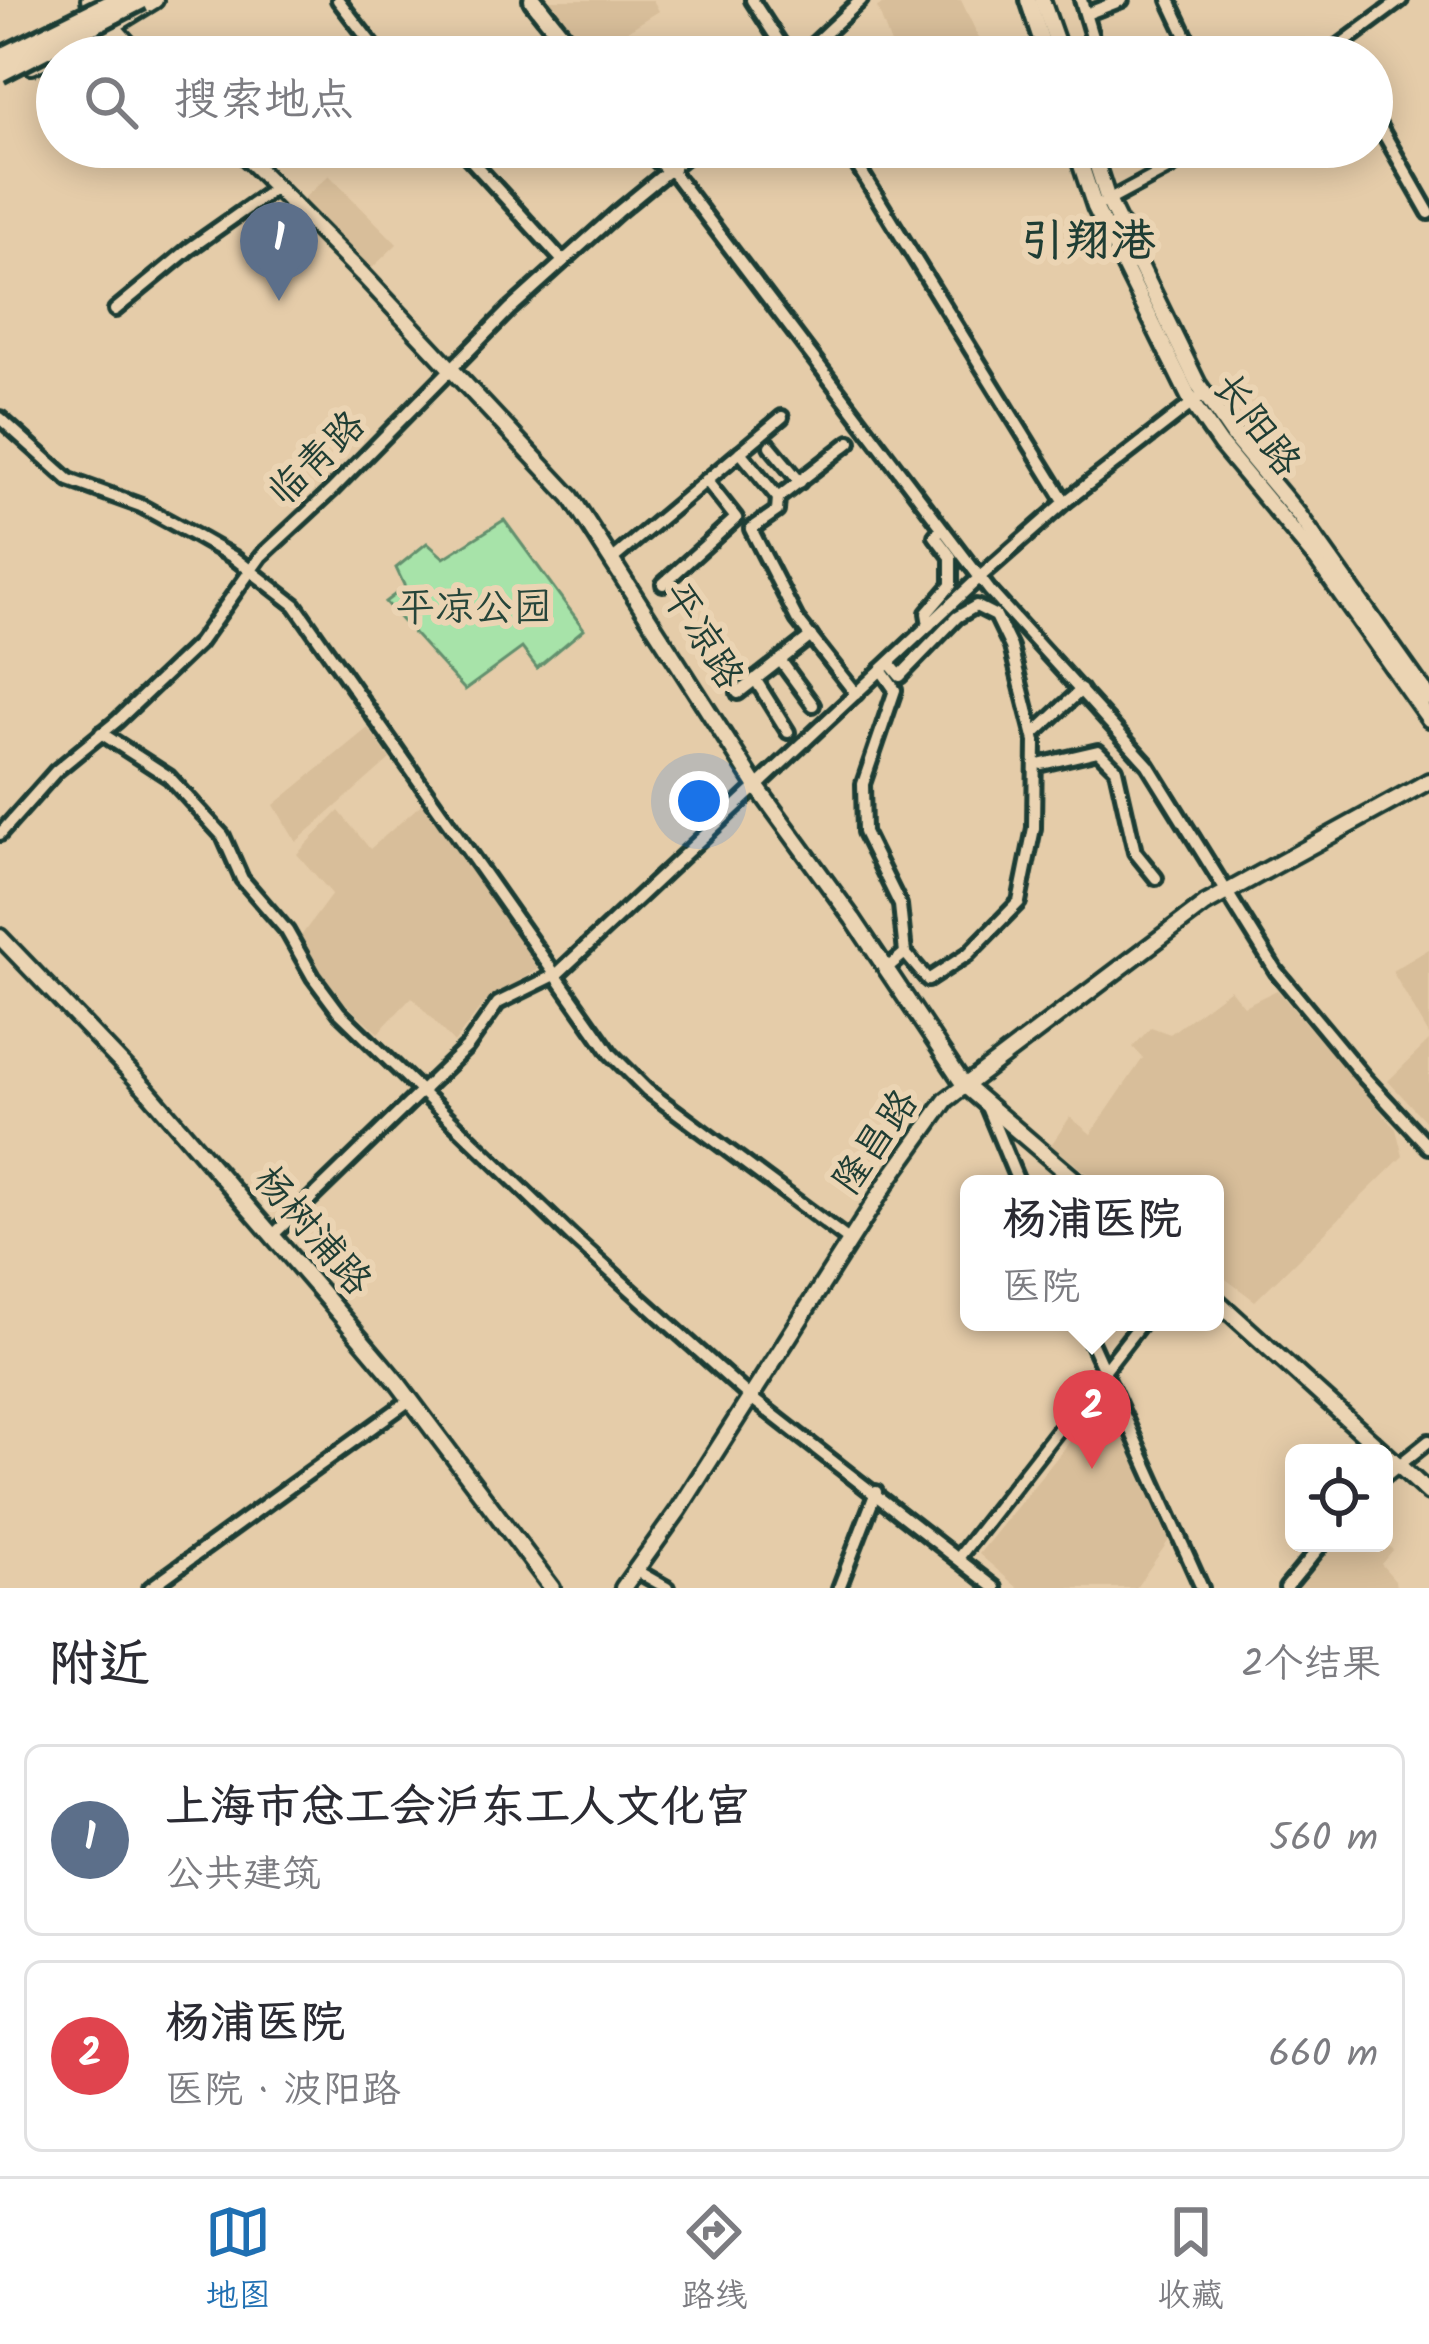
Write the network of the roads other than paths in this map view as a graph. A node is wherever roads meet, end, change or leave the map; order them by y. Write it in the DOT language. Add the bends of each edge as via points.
graph roads {
  1 [pos="117,0"];
  2 [pos="142,0"];
  3 [pos="155,0"];
  4 [pos="338,0"];
  5 [pos="537,0"];
  6 [pos="752,0"];
  7 [pos="861,0"];
  8 [pos="1028,0"];
  9 [pos="1042,0"];
  10 [pos="1082,0"];
  11 [pos="1122,0"];
  12 [pos="1169,0"];
  13 [pos="1401,0"];
  14 [pos="96,2"];
  15 [pos="1085,14"];
  16 [pos="111,27"];
  17 [pos="39,36"];
  18 [pos="76,36"];
  19 [pos="91,36"];
  20 [pos="120,36"];
  21 [pos="366,36"];
  22 [pos="565,36"];
  23 [pos="775,36"];
  24 [pos="822,36"];
  25 [pos="1040,36"];
  26 [pos="1055,36"];
  27 [pos="1092,36"];
  28 [pos="1186,36"];
  29 [pos="1356,36"];
  30 [pos="36,37"];
  31 [pos="0,54"];
  32 [pos="36,57"];
  33 [pos="36,61"];
  34 [pos="0,77"];
  35 [pos="1393,150"];
  36 [pos="257,168"];
  37 [pos="478,168"];
  38 [pos="859,168"];
  39 [pos="1085,168"];
  40 [pos="1095,168"];
  41 [pos="1169,168"];
  42 [pos="670,169"];
  43 [pos="277,188"];
  44 [pos="1101,204"];
  45 [pos="1429,213"];
  46 [pos="563,261"];
  47 [pos="115,310"];
  48 [pos="452,369"];
  49 [pos="1198,398"];
  50 [pos="782,417"];
  51 [pos="0,418"];
  52 [pos="850,442"];
  53 [pos="770,446"];
  54 [pos="740,452"];
  55 [pos="706,480"];
  56 [pos="800,482"];
  57 [pos="778,498"];
  58 [pos="1065,502"];
  59 [pos="941,530"];
  60 [pos="613,559"];
  61 [pos="248,570"];
  62 [pos="980,577"];
  63 [pos="663,584"];
  64 [pos="929,626"];
  65 [pos="811,636"];
  66 [pos="780,659"];
  67 [pos="885,667"];
  68 [pos="755,680"];
  69 [pos="1081,690"];
  70 [pos="738,693"];
  71 [pos="856,694"];
  72 [pos="1429,698"];
  73 [pos="813,705"];
  74 [pos="1429,719"];
  75 [pos="788,732"];
  76 [pos="101,733"];
  77 [pos="1034,734"];
  78 [pos="1042,764"];
  79 [pos="1429,781"];
  80 [pos="758,787"];
  81 [pos="0,834"];
  82 [pos="1156,878"];
  83 [pos="1226,891"];
  84 [pos="0,937"];
  85 [pos="905,953"];
  86 [pos="886,969"];
  87 [pos="557,974"];
  88 [pos="964,1084"];
  89 [pos="424,1090"];
  90 [pos="986,1104"];
  91 [pos="1429,1147"];
  92 [pos="1015,1175"];
  93 [pos="1069,1175"];
  94 [pos="272,1236"];
  95 [pos="850,1241"];
  96 [pos="1224,1307"];
  97 [pos="1086,1331"];
  98 [pos="1135,1331"];
  99 [pos="1104,1372"];
  100 [pos="749,1397"];
  101 [pos="410,1400"];
  102 [pos="1429,1442"];
  103 [pos="1399,1462"];
  104 [pos="1393,1468"];
  105 [pos="876,1492"];
  106 [pos="1429,1493"];
  107 [pos="1316,1552"];
  108 [pos="959,1557"];
  109 [pos="637,1570"];
  110 [pos="150,1588"];
  111 [pos="552,1588"];
  112 [pos="623,1588"];
  113 [pos="667,1588"];
  114 [pos="839,1588"];
  115 [pos="995,1588"];
  116 [pos="1202,1588"];
  117 [pos="1286,1588"];
  1 -- 17 [label="highway, bridge"];
  2 -- 18 [label="highway, bridge"];
  3 -- 16 [label="main road"];
  4 -- 21 [label="street"];
  5 -- 22 [label="highway"];
  6 -- 23 [label="street"];
  7 -- 24 [label="street"];
  8 -- 25 [label="main road"];
  9 -- 26 [label="main road"];
  10 -- 15 [label="street"];
  11 -- 15 [label="street"];
  12 -- 28 [label="street"];
  13 -- 29 [label="street"];
  14 -- 16 [label="main road"];
  14 -- 31 [label="main road"];
  15 -- 27 [label="street"];
  16 -- 19 [label="main road"];
  16 -- 20 [label="main road"];
  30 -- 31 [label="highway, bridge"];
  32 -- 34 [label="highway, bridge"];
  33 -- 34 [label="main road"];
  35 -- 45 [label="street"];
  36 -- 43 [label="main road, 平凉路"];
  37 -- 46 [label="street"];
  38 -- 58 [label="street"];
  39 -- 44 [label="main road, 长阳路"];
  40 -- 44 [label="main road, 长阳路"];
  41 -- 44 [label="street"];
  42 -- 46 [label="street, 临青路"];
  42 -- 59 [label="street"];
  43 -- 47 [label="street"];
  43 -- 48 [label="main road, 平凉路"];
  44 -- 49 [label="main road, 长阳路"];
  46 -- 48 [label="street, 临青路"];
  48 -- 60 [label="main road, 平凉路" via="571,496"];
  48 -- 61 [label="street, 临青路"];
  49 -- 58 [label="street"];
  49 -- 72 [label="main road, 长阳路" via="1299,515"];
  49 -- 74 [label="main road, 长阳路" via="1221,445 1317,560"];
  50 -- 54 [label="street"];
  51 -- 61 [label="street" via="69,480 141,506"];
  52 -- 56 [label="street"];
  53 -- 56 [label="street"];
  54 -- 55 [label="street"];
  54 -- 57 [label="street"];
  55 -- 60 [label="street"];
  55 -- 63 [label="street" via="736,518"];
  56 -- 57 [label="street"];
  57 -- 65 [label="street" via="777,511 751,529"];
  58 -- 62 [label="street"];
  59 -- 62 [label="street"];
  59 -- 64 [label="street" via="935,536 951,557 952,585 927,613"];
  60 -- 80 [label="main road, 平凉路"];
  61 -- 76 [label="street, 临青路" via="199,643"];
  61 -- 87 [label="street" via="295,605"];
  62 -- 64 [label="street"];
  62 -- 69 [label="street"];
  64 -- 67 [label="street"];
  65 -- 66 [label="street"];
  65 -- 71 [label="street"];
  66 -- 68 [label="street"];
  66 -- 73 [label="street"];
  67 -- 71 [label="street"];
  67 -- 77 [label="street" via="900,676 976,606 997,616 1011,646"];
  67 -- 85 [label="street" via="895,690 863,784 864,832 900,905"];
  68 -- 70 [label="street"];
  68 -- 75 [label="street"];
  69 -- 77 [label="street"];
  69 -- 83 [label="street" via="1148,765"];
  71 -- 80 [label="street"];
  76 -- 81 [label="street, 临青路"];
  76 -- 89 [label="street" via="185,792 339,1012"];
  77 -- 85 [label="street" via="1034,828 1018,902 968,954 928,980"];
  78 -- 82 [label="street" via="1098,751 1115,769 1135,852"];
  79 -- 83 [label="main road, 隆昌路"];
  80 -- 86 [label="main road, 平凉路"];
  80 -- 87 [label="street"];
  83 -- 88 [label="main road, 隆昌路"];
  83 -- 91 [label="street" via="1294,993"];
  84 -- 94 [label="main road, 杨树浦路"];
  85 -- 86 [label="street"];
  86 -- 88 [label="main road, 平凉路"];
  87 -- 89 [label="street" via="498,1004"];
  87 -- 95 [label="street" via="611,1054 647,1090"];
  88 -- 90 [label="main road, 平凉路"];
  88 -- 95 [label="main road, 隆昌路" via="942,1104"];
  89 -- 94 [label="street"];
  89 -- 100 [label="street"];
  90 -- 92 [label="street"];
  90 -- 93 [label="main road, 平凉路"];
  94 -- 101 [label="main road, 杨树浦路"];
  95 -- 100 [label="main road, 隆昌路"];
  96 -- 103 [label="main road"];
  97 -- 99 [label="street"];
  98 -- 99 [label="street"];
  99 -- 108 [label="street"];
  99 -- 116 [label="street"];
  100 -- 105 [label="street"];
  100 -- 109 [label="main road, 隆昌路"];
  101 -- 110 [label="street"];
  101 -- 111 [label="main road, 杨树浦路"];
  102 -- 103 [label="street"];
  103 -- 104 [label="street"];
  103 -- 106 [label="main road"];
  105 -- 108 [label="street"];
  105 -- 114 [label="street"];
  107 -- 117 [label="street"];
  108 -- 115 [label="street"];
  109 -- 112 [label="main road, 隆昌路"];
  109 -- 113 [label="street"];
}
